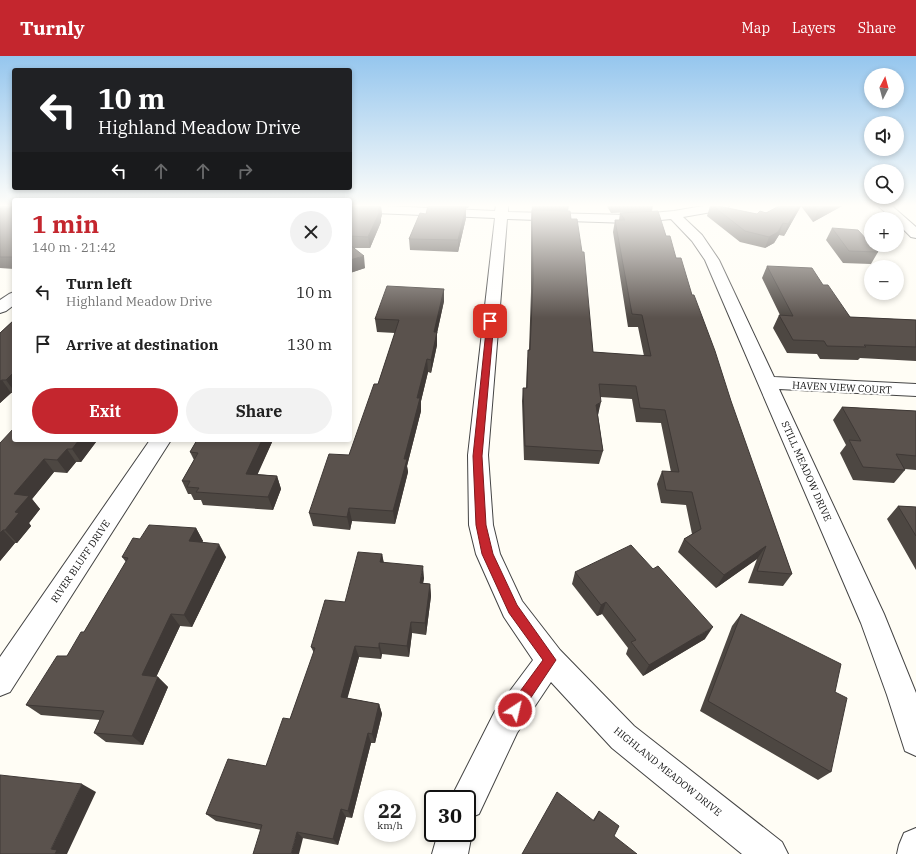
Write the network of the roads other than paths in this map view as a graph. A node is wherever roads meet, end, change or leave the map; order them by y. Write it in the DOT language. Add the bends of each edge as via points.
graph roads {
  1 [pos="498,243"];
  2 [pos="701,243"];
  3 [pos="0,289"];
  4 [pos="12,290"];
  5 [pos="12,299"];
  6 [pos="0,308"];
  7 [pos="768,383"];
  8 [pos="916,390"];
  9 [pos="160,442"];
  10 [pos="550,660"];
  11 [pos="0,682"];
  12 [pos="909,696"];
  13 [pos="916,740"];
  14 [pos="473,790"];
  15 [pos="453,842"];
  16 [pos="916,845"];
  17 [pos="450,854"];
  18 [pos="770,854"];
  19 [pos="915,854"];
  1 -- 10 [label="street, HIGHLAND MEADOW DRIVE" via="478,456 481,525 488,554 513,609"];
  2 -- 7 [label="street, STILL MEADOW DRIVE" via="712,260"];
  3 -- 4 [label="street"];
  5 -- 6 [label="street"];
  7 -- 8 [label="street, HAVEN VIEW COURT"];
  7 -- 12 [label="street, STILL MEADOW DRIVE"];
  9 -- 11 [label="street, RIVER BLUFF DRIVE"];
  10 -- 14 [label="street" via="506,722"];
  10 -- 18 [label="street, HIGHLAND MEADOW DRIVE" via="623,736"];
  12 -- 13 [label="street, STILL MEADOW DRIVE"];
  15 -- 17 [label="street"];
  16 -- 19 [label="street"];
}
